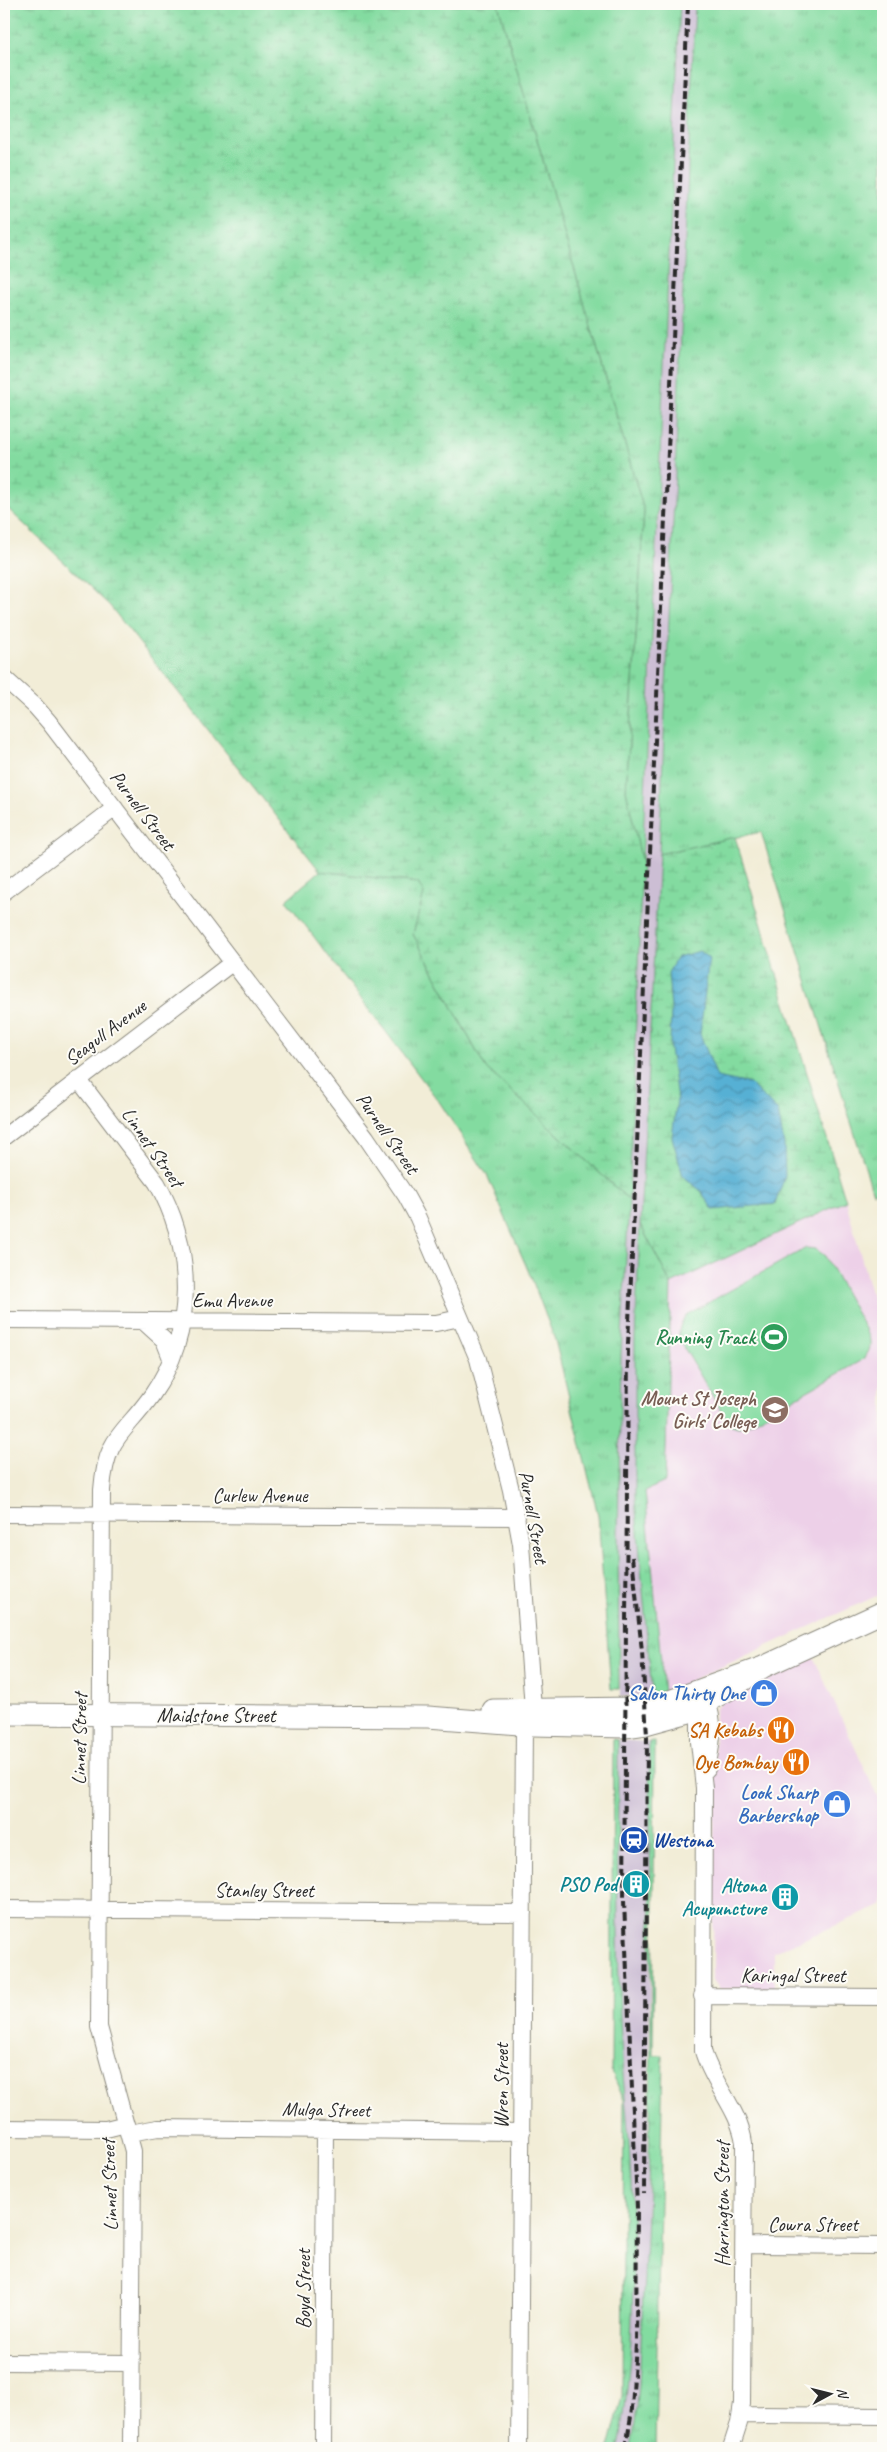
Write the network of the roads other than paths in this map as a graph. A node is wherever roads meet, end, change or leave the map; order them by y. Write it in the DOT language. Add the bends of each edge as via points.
graph roads {
  1 [pos="4,678"];
  2 [pos="114,808"];
  3 [pos="4,892"];
  4 [pos="233,962"];
  5 [pos="78,1080"];
  6 [pos="4,1137"];
  7 [pos="460,1318"];
  8 [pos="4,1320"];
  9 [pos="143,1321"];
  10 [pos="182,1321"];
  11 [pos="171,1358"];
  12 [pos="4,1514"];
  13 [pos="101,1515"];
  14 [pos="517,1516"];
  15 [pos="883,1612"];
  16 [pos="701,1700"];
  17 [pos="4,1714"];
  18 [pos="100,1714"];
  19 [pos="529,1716"];
  20 [pos="4,1909"];
  21 [pos="99,1910"];
  22 [pos="523,1913"];
  23 [pos="702,1996"];
  24 [pos="883,1997"];
  25 [pos="4,2128"];
  26 [pos="128,2129"];
  27 [pos="325,2130"];
  28 [pos="522,2132"];
  29 [pos="744,2245"];
  30 [pos="883,2246"];
  31 [pos="4,2362"];
  32 [pos="131,2363"];
  33 [pos="741,2415"];
  34 [pos="883,2416"];
  35 [pos="131,2448"];
  36 [pos="323,2448"];
  37 [pos="519,2448"];
  38 [pos="731,2448"];
  1 -- 2 [label="street, Purnell Street" via="45,717"];
  2 -- 3 [label="street"];
  2 -- 4 [label="street, Purnell Street"];
  4 -- 5 [label="street, Seagull Avenue"];
  4 -- 7 [label="street, Purnell Street" via="361,1129 406,1196"];
  5 -- 6 [label="street, Seagull Avenue"];
  5 -- 10 [label="street, Linnet Street" via="157,1182 172,1212 184,1266"];
  7 -- 10 [label="street, Emu Avenue" via="436,1322"];
  7 -- 14 [label="street, Purnell Street" via="478,1360"];
  8 -- 9 [label="street, Emu Avenue"];
  9 -- 10 [label="street, Emu Avenue"];
  9 -- 11 [label="street" via="164,1340"];
  10 -- 11 [label="street, Linnet Street"];
  11 -- 13 [label="street, Linnet Street" via="156,1389 108,1452 103,1474"];
  12 -- 13 [label="street, Curlew Avenue"];
  13 -- 14 [label="street, Curlew Avenue"];
  13 -- 18 [label="street, Linnet Street"];
  14 -- 19 [label="street, Purnell Street"];
  15 -- 16 [label="main road, Maidstone Street" via="763,1667"];
  16 -- 19 [label="main road, Maidstone Street" via="663,1720 625,1727"];
  16 -- 23 [label="street, Harrington Street" via="711,1717 711,1750 704,1788"];
  17 -- 18 [label="main road, Maidstone Street"];
  18 -- 19 [label="main road, Maidstone Street"];
  18 -- 21 [label="street, Linnet Street"];
  19 -- 22 [label="street, Wren Street"];
  20 -- 21 [label="street, Stanley Street"];
  21 -- 22 [label="street, Stanley Street"];
  21 -- 26 [label="street, Linnet Street" via="100,2037"];
  22 -- 28 [label="street, Wren Street"];
  23 -- 24 [label="street, Karingal Street"];
  23 -- 29 [label="street, Harrington Street" via="702,2041 706,2060 743,2136"];
  25 -- 26 [label="street, Mulga Street"];
  26 -- 27 [label="street, Mulga Street"];
  26 -- 32 [label="street, Linnet Street" via="133,2152"];
  27 -- 28 [label="street, Mulga Street"];
  27 -- 36 [label="street, Boyd Street"];
  28 -- 37 [label="street, Wren Street"];
  29 -- 30 [label="street, Cowra Street"];
  29 -- 33 [label="street, Harrington Street"];
  31 -- 32 [label="street"];
  32 -- 35 [label="street, Linnet Street"];
  33 -- 34 [label="street"];
  33 -- 38 [label="street, Harrington Street"];
}
